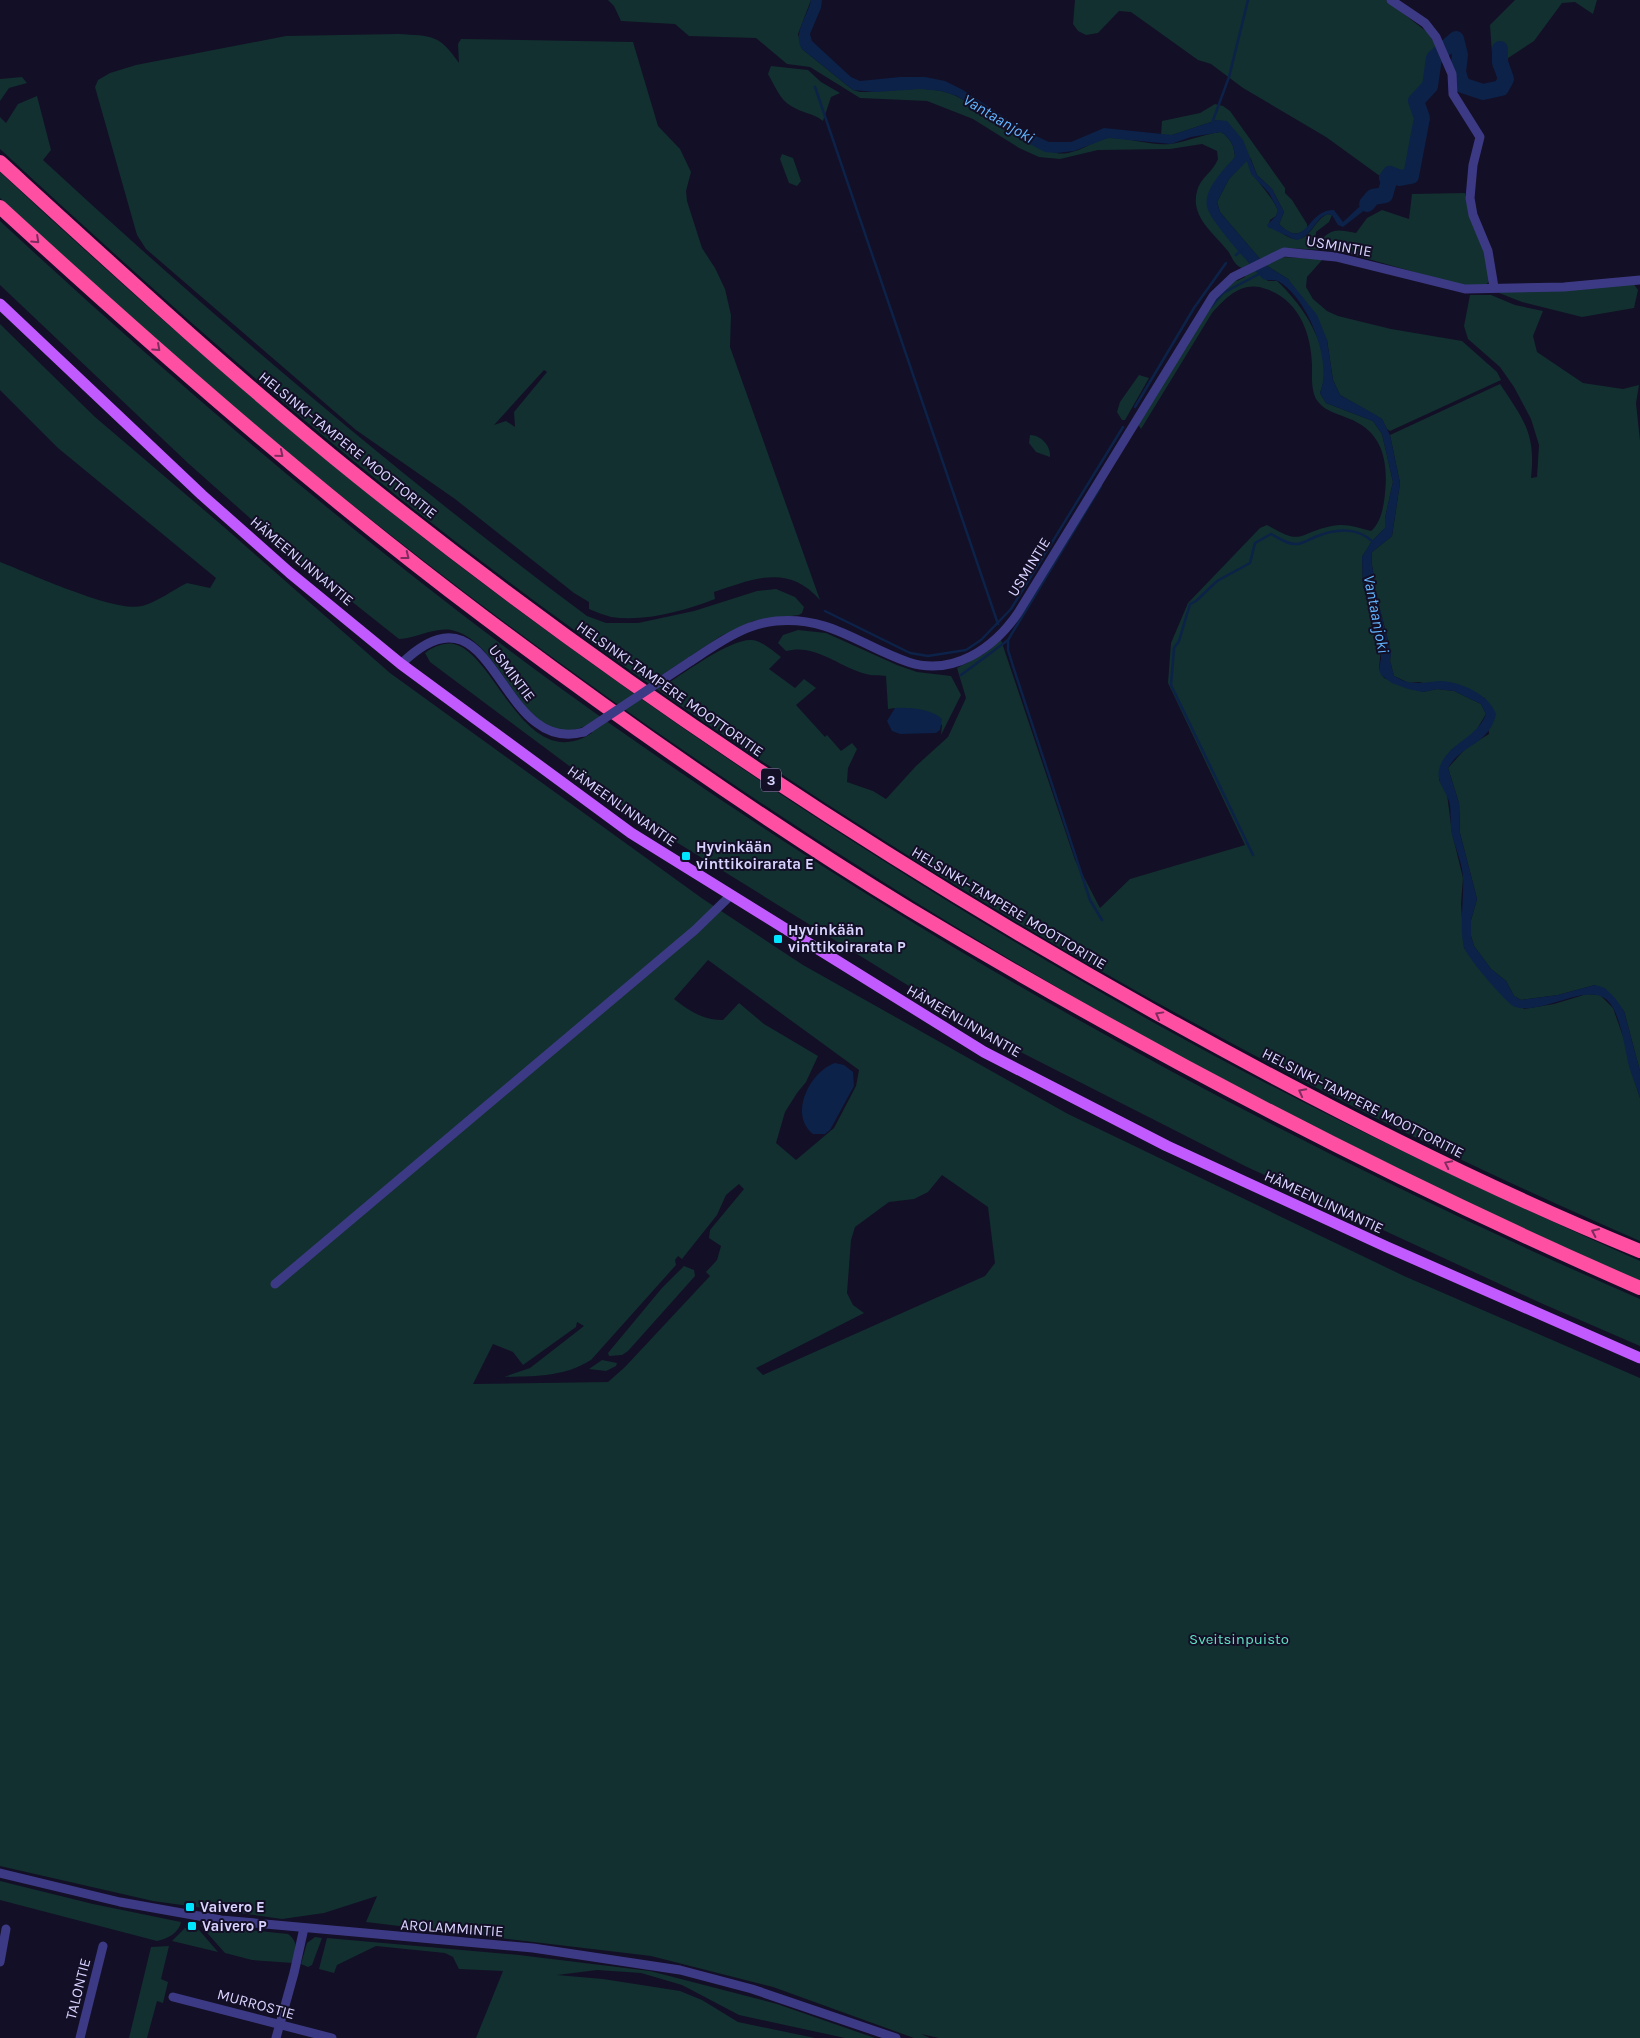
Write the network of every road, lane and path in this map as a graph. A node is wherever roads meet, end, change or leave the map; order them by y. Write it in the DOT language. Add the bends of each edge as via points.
graph roads {
  1 [pos="1391,0"];
  2 [pos="0,162"];
  3 [pos="0,207"];
  4 [pos="1640,280"];
  5 [pos="1494,287"];
  6 [pos="0,304"];
  7 [pos="401,664"];
  8 [pos="730,896"];
  9 [pos="1640,1251"];
  10 [pos="275,1284"];
  11 [pos="1640,1288"];
  12 [pos="1640,1358"];
  13 [pos="0,1873"];
  14 [pos="304,1928"];
  15 [pos="6,1929"];
  16 [pos="103,1946"];
  17 [pos="0,1962"];
  18 [pos="173,1997"];
  19 [pos="279,2024"];
  20 [pos="80,2038"];
  21 [pos="276,2038"];
  22 [pos="332,2038"];
  23 [pos="893,2038"];
  1 -- 5 [label="street" via="1425,23 1436,37 1452,74 1453,94 1480,136 1470,198 1473,215 1488,251"];
  9 -- 2 [label="highway, HELSINKI-TAMPERE MOOTTORITIE / 3, one-way" via="1441,1161 1221,1049 1074,968 751,767 576,644 358,477 226,365"];
  3 -- 11 [label="highway, 3, one-way" via="202,388 354,516 483,616 759,812 906,907 1217,1084 1399,1178"];
  4 -- 5 [label="street, USMINTIE"];
  5 -- 7 [label="street, USMINTIE, bridge" via="1464,289 1322,254 1284,252 1224,284 1213,296 1018,613 979,653 957,662 923,665 892,656 816,622 764,623 737,632 575,735 554,733 536,724 519,707 480,652 454,638 436,638 415,650"];
  6 -- 7 [label="main road, HÄMEENLINNANTIE" via="202,495"];
  7 -- 8 [label="main road, HÄMEENLINNANTIE" via="631,834"];
  8 -- 10 [label="street" via="695,930"];
  8 -- 12 [label="main road, HÄMEENLINNANTIE" via="984,1052 1158,1142"];
  13 -- 14 [label="street, AROLAMMINTIE" via="120,1902 221,1920"];
  14 -- 19 [label="street"];
  14 -- 23 [label="street, AROLAMMINTIE" via="533,1948 680,1970 752,1988"];
  15 -- 17 [label="street"];
  16 -- 20 [label="street, TALONTIE"];
  18 -- 19 [label="street, MURROSTIE"];
  19 -- 21 [label="street"];
  19 -- 22 [label="street, MURROSTIE"];
}
